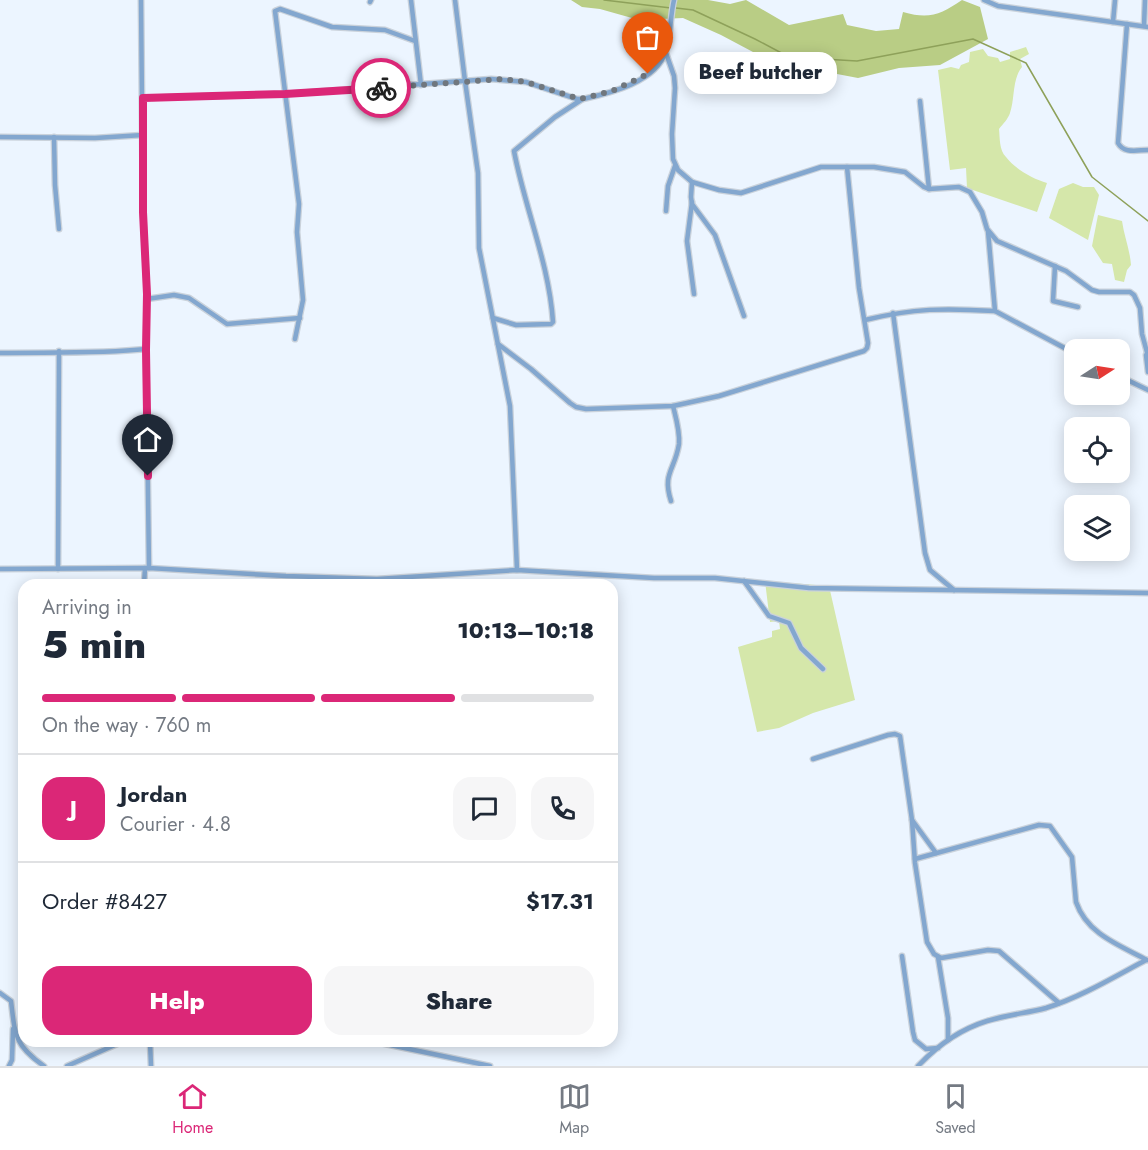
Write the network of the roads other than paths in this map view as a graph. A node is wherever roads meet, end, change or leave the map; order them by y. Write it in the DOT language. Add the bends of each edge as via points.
graph roads {
  1 [pos="141,0"];
  2 [pos="411,0"];
  3 [pos="455,0"];
  4 [pos="984,0"];
  5 [pos="1115,0"];
  6 [pos="1145,0"];
  7 [pos="674,2"];
  8 [pos="1113,22"];
  9 [pos="1127,24"];
  10 [pos="1146,27"];
  11 [pos="415,41"];
  12 [pos="666,53"];
  13 [pos="465,81"];
  14 [pos="421,85"];
  15 [pos="285,94"];
  16 [pos="143,98"];
  17 [pos="583,99"];
  18 [pos="920,101"];
  19 [pos="143,135"];
  20 [pos="0,137"];
  21 [pos="54,137"];
  22 [pos="1148,150"];
  23 [pos="675,166"];
  24 [pos="847,167"];
  25 [pos="693,182"];
  26 [pos="929,189"];
  27 [pos="692,202"];
  28 [pos="666,211"];
  29 [pos="59,229"];
  30 [pos="987,229"];
  31 [pos="1055,266"];
  32 [pos="694,294"];
  33 [pos="147,299"];
  34 [pos="1078,307"];
  35 [pos="995,311"];
  36 [pos="893,313"];
  37 [pos="744,316"];
  38 [pos="300,318"];
  39 [pos="493,318"];
  40 [pos="865,320"];
  41 [pos="295,339"];
  42 [pos="498,344"];
  43 [pos="1064,348"];
  44 [pos="1146,348"];
  45 [pos="146,350"];
  46 [pos="59,351"];
  47 [pos="0,353"];
  48 [pos="1148,356"];
  49 [pos="1148,372"];
  50 [pos="1130,381"];
  51 [pos="1148,390"];
  52 [pos="673,406"];
  53 [pos="670,501"];
  54 [pos="147,568"];
  55 [pos="0,569"];
  56 [pos="58,569"];
  57 [pos="517,570"];
  58 [pos="145,579"];
  59 [pos="377,579"];
  60 [pos="744,581"];
  61 [pos="954,590"];
  62 [pos="1148,593"];
  63 [pos="824,669"];
  64 [pos="813,759"];
  65 [pos="912,820"];
  66 [pos="936,853"];
  67 [pos="915,859"];
  68 [pos="902,957"];
  69 [pos="938,957"];
  70 [pos="1147,959"];
  71 [pos="0,993"];
  72 [pos="1059,1003"];
  73 [pos="13,1024"];
  74 [pos="18,1039"];
  75 [pos="948,1040"];
  76 [pos="24,1047"];
  77 [pos="110,1047"];
  78 [pos="150,1047"];
  79 [pos="400,1047"];
  80 [pos="938,1048"];
  81 [pos="9,1066"];
  82 [pos="44,1066"];
  83 [pos="67,1066"];
  84 [pos="151,1066"];
  85 [pos="490,1066"];
  86 [pos="918,1066"];
  1 -- 16 [label="street"];
  2 -- 11 [label="street"];
  3 -- 13 [label="street"];
  4 -- 8 [label="street" via="998,6"];
  5 -- 8 [label="street"];
  6 -- 10 [label="street"];
  7 -- 12 [label="street"];
  8 -- 9 [label="street"];
  9 -- 10 [label="street"];
  9 -- 22 [label="street" via="1118,143 1126,150"];
  11 -- 14 [label="street"];
  11 -- 15 [label="street" via="385,30 332,27 278,9 275,13"];
  12 -- 17 [label="street" via="654,69 638,80"];
  12 -- 23 [label="street" via="675,76"];
  13 -- 14 [label="street"];
  13 -- 17 [label="street" via="520,81"];
  13 -- 39 [label="street" via="478,173 479,248"];
  14 -- 15 [label="street"];
  15 -- 16 [label="street"];
  15 -- 38 [label="street" via="298,199 303,300"];
  16 -- 19 [label="street"];
  17 -- 39 [label="street" via="514,152 540,250 553,322 516,325"];
  18 -- 26 [label="street"];
  19 -- 21 [label="street"];
  19 -- 33 [label="street"];
  20 -- 21 [label="street"];
  21 -- 29 [label="street"];
  23 -- 25 [label="street"];
  23 -- 28 [label="street"];
  24 -- 25 [label="street" via="808,170 741,193"];
  24 -- 26 [label="street" via="905,172"];
  24 -- 40 [label="street"];
  25 -- 27 [label="street"];
  26 -- 30 [label="street" via="959,187 970,192"];
  27 -- 32 [label="street" via="687,241"];
  27 -- 37 [label="street" via="715,235"];
  30 -- 31 [label="street" via="997,241"];
  30 -- 35 [label="street"];
  31 -- 34 [label="street" via="1053,301"];
  31 -- 44 [label="street" via="1092,290 1134,295"];
  33 -- 38 [label="street" via="174,295 189,298 227,324"];
  33 -- 45 [label="street"];
  35 -- 36 [label="street" via="946,308"];
  35 -- 43 [label="street"];
  36 -- 40 [label="street"];
  36 -- 61 [label="street" via="925,553 930,570"];
  38 -- 41 [label="street"];
  39 -- 42 [label="street"];
  40 -- 52 [label="street" via="868,343 864,351 719,396"];
  42 -- 52 [label="street" via="576,407"];
  42 -- 57 [label="street" via="510,406"];
  44 -- 48 [label="street"];
  44 -- 49 [label="street"];
  45 -- 46 [label="street"];
  45 -- 54 [label="street"];
  46 -- 47 [label="street"];
  46 -- 56 [label="street"];
  50 -- 51 [label="street"];
  52 -- 53 [label="street" via="679,434 666,482"];
  54 -- 56 [label="street"];
  54 -- 58 [label="street"];
  54 -- 59 [label="street"];
  55 -- 56 [label="street"];
  57 -- 59 [label="street"];
  57 -- 60 [label="street"];
  60 -- 61 [label="street" via="809,588"];
  60 -- 63 [label="street" via="766,613 789,623 801,648"];
  61 -- 62 [label="street"];
  64 -- 65 [label="street" via="897,734"];
  65 -- 66 [label="street"];
  65 -- 67 [label="street"];
  66 -- 67 [label="street"];
  66 -- 70 [label="street" via="1039,825 1050,826 1070,852 1076,902 1095,932"];
  67 -- 69 [label="street" via="927,942"];
  68 -- 80 [label="street" via="915,1040 926,1049"];
  69 -- 72 [label="street" via="999,951"];
  69 -- 75 [label="street"];
  70 -- 72 [label="street"];
  71 -- 73 [label="street" via="11,1001"];
  72 -- 75 [label="street" via="987,1021"];
  73 -- 74 [label="street"];
  73 -- 81 [label="street"];
  75 -- 80 [label="street"];
  76 -- 82 [label="street"];
  77 -- 83 [label="street"];
  78 -- 84 [label="street"];
  79 -- 85 [label="street"];
  80 -- 86 [label="street"];
}
